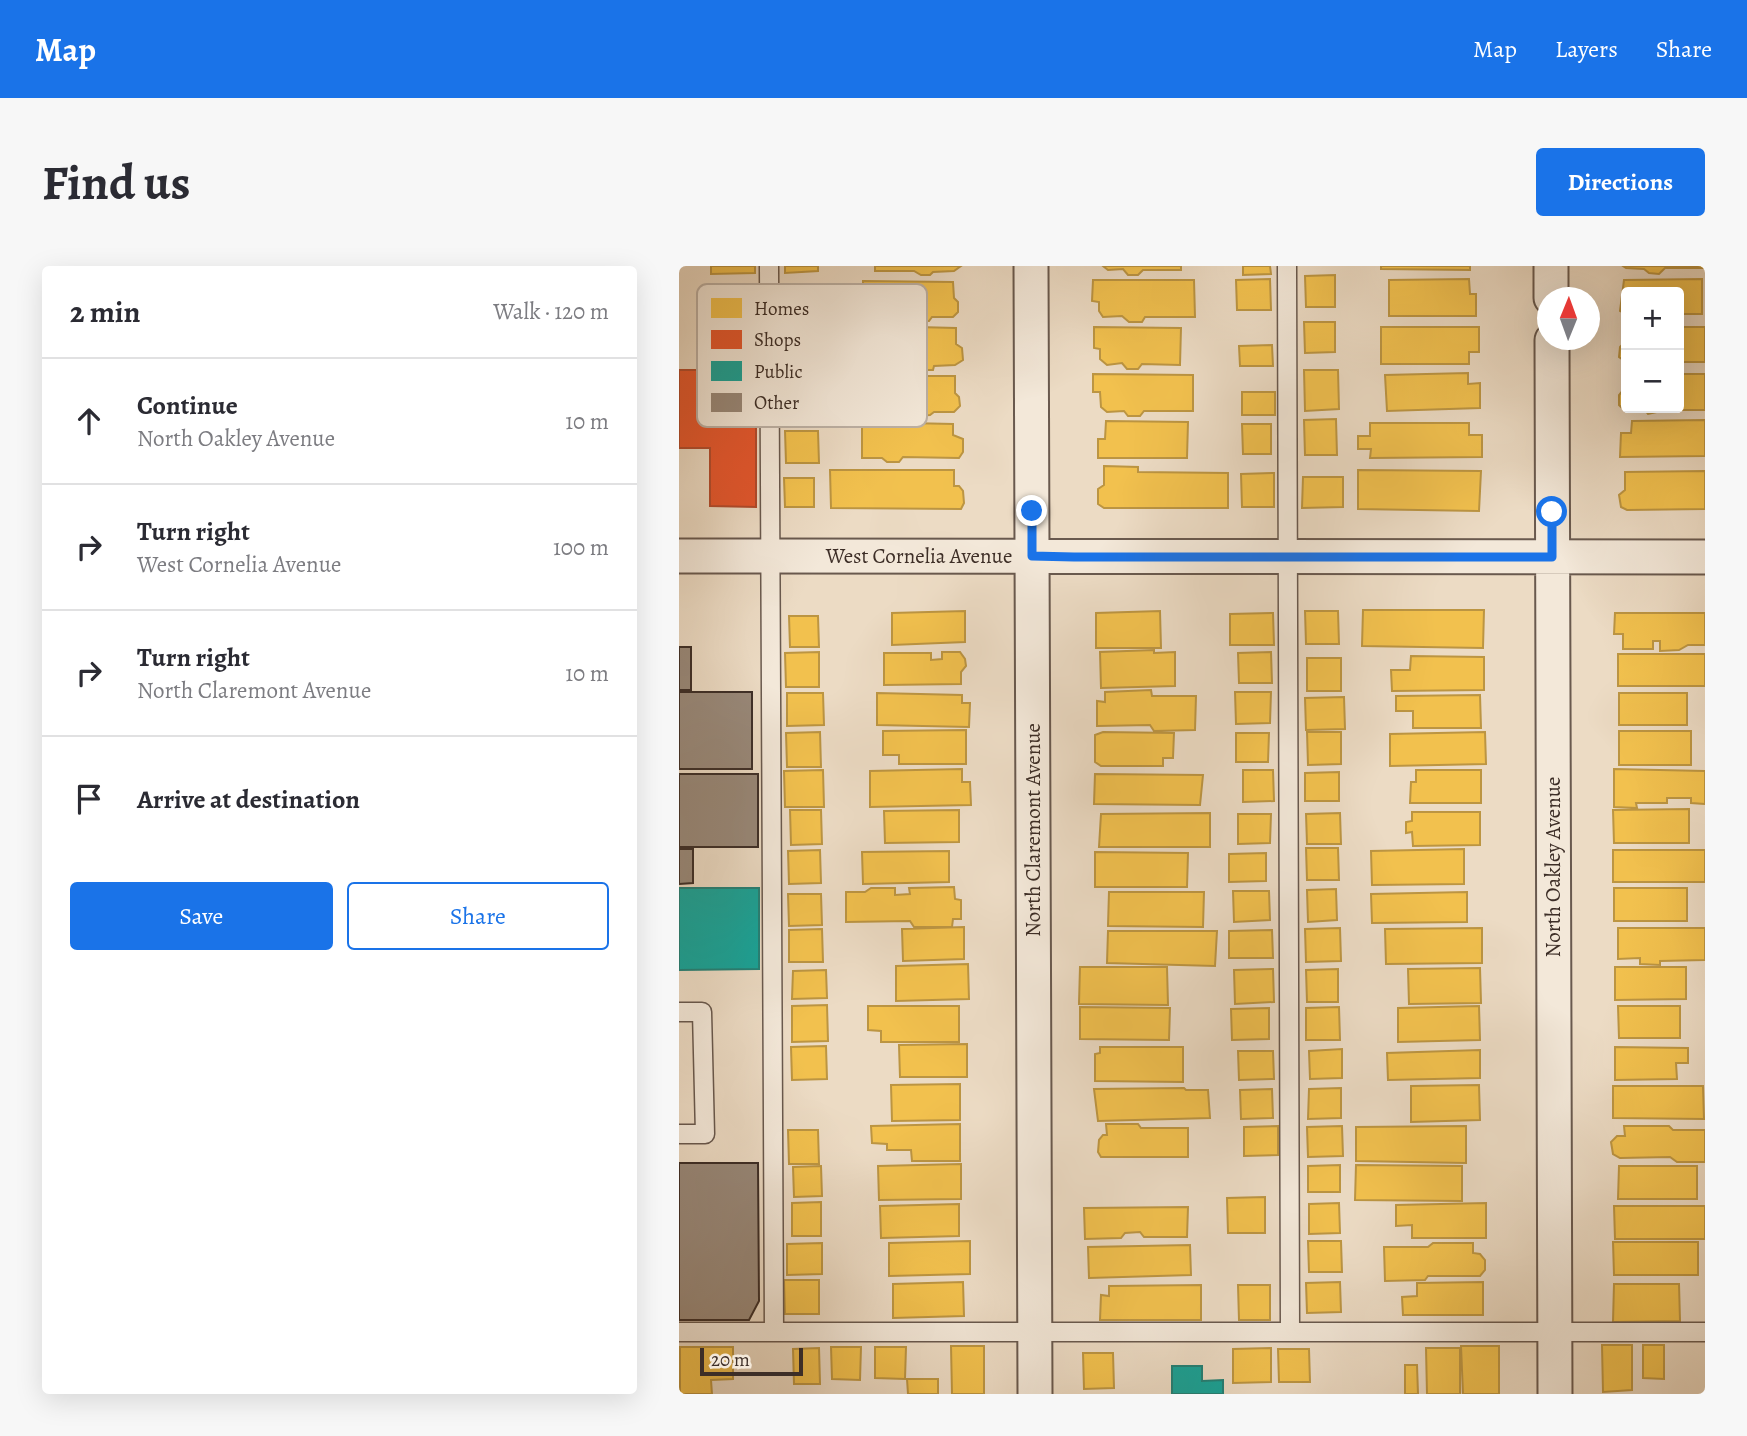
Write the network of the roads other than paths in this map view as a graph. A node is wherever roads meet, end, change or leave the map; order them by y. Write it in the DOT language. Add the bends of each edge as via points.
graph roads {
  1 [pos="769,266"];
  2 [pos="1031,266"];
  3 [pos="1287,266"];
  4 [pos="1551,266"];
  5 [pos="769,284"];
  6 [pos="1551,287"];
  7 [pos="1552,350"];
  8 [pos="770,427"];
  9 [pos="679,556"];
  10 [pos="770,556"];
  11 [pos="1032,556"];
  12 [pos="1288,557"];
  13 [pos="1552,557"];
  14 [pos="1705,557"];
  15 [pos="679,1012"];
  16 [pos="679,1134"];
  17 [pos="679,1332"];
  18 [pos="774,1332"];
  19 [pos="1035,1332"];
  20 [pos="1290,1332"];
  21 [pos="1555,1332"];
  22 [pos="1705,1332"];
  23 [pos="1035,1394"];
  24 [pos="1555,1394"];
  1 -- 5 [label="lane"];
  2 -- 11 [label="street, North Claremont Avenue"];
  3 -- 12 [label="lane"];
  4 -- 6 [label="street"];
  7 -- 13 [label="street, North Oakley Avenue"];
  8 -- 10 [label="lane"];
  9 -- 10 [label="street, West Cornelia Avenue"];
  10 -- 11 [label="street, West Cornelia Avenue"];
  10 -- 18 [label="lane"];
  11 -- 12 [label="street, West Cornelia Avenue"];
  11 -- 19 [label="street, North Claremont Avenue"];
  12 -- 13 [label="street, West Cornelia Avenue"];
  12 -- 20 [label="lane"];
  13 -- 14 [label="street, West Cornelia Avenue"];
  13 -- 21 [label="street, North Oakley Avenue"];
  15 -- 16 [label="lane" via="702,1012 705,1134"];
  17 -- 18 [label="lane"];
  18 -- 19 [label="lane"];
  19 -- 20 [label="lane"];
  19 -- 23 [label="street, North Claremont Avenue"];
  20 -- 21 [label="lane"];
  21 -- 22 [label="lane"];
  21 -- 24 [label="street, North Oakley Avenue"];
}
